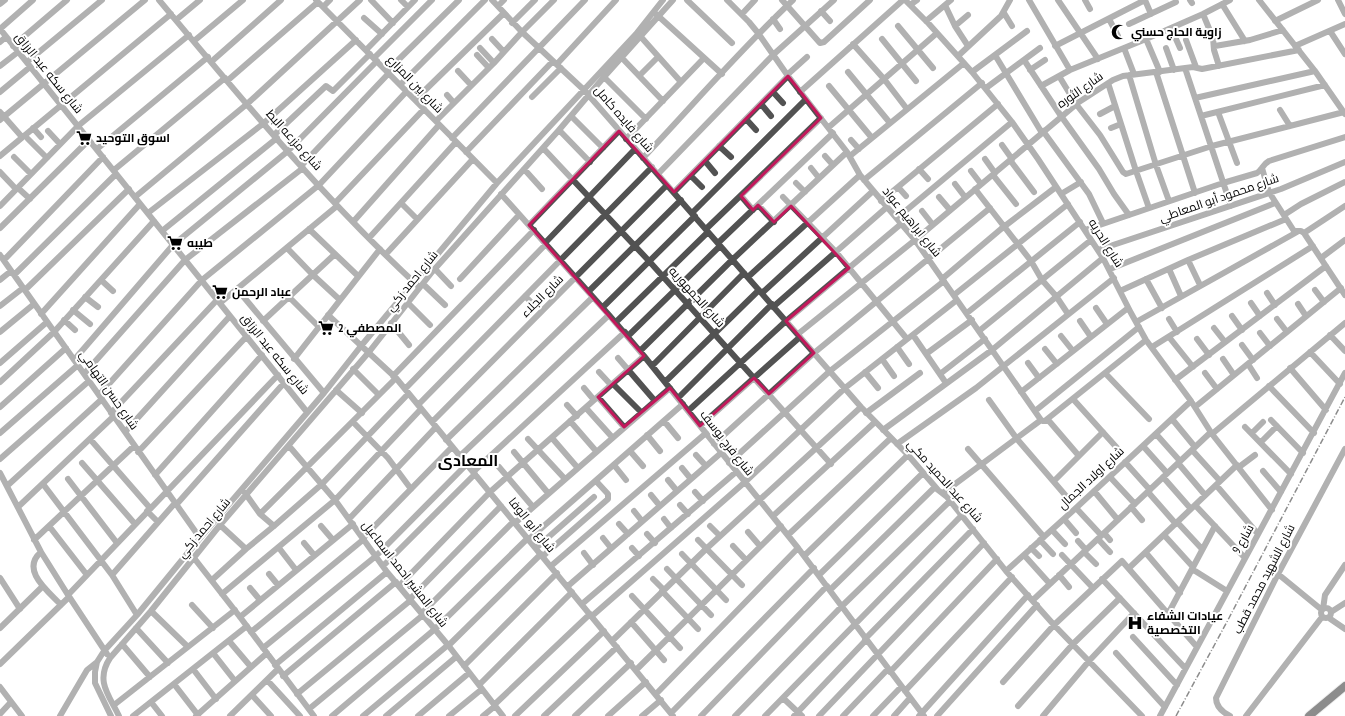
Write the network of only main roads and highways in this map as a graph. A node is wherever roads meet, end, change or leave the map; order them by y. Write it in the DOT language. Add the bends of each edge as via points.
graph roads {
  1 [pos="1345,686"];
  2 [pos="1308,716"];
  1 -- 2 [label="main road"];
}
